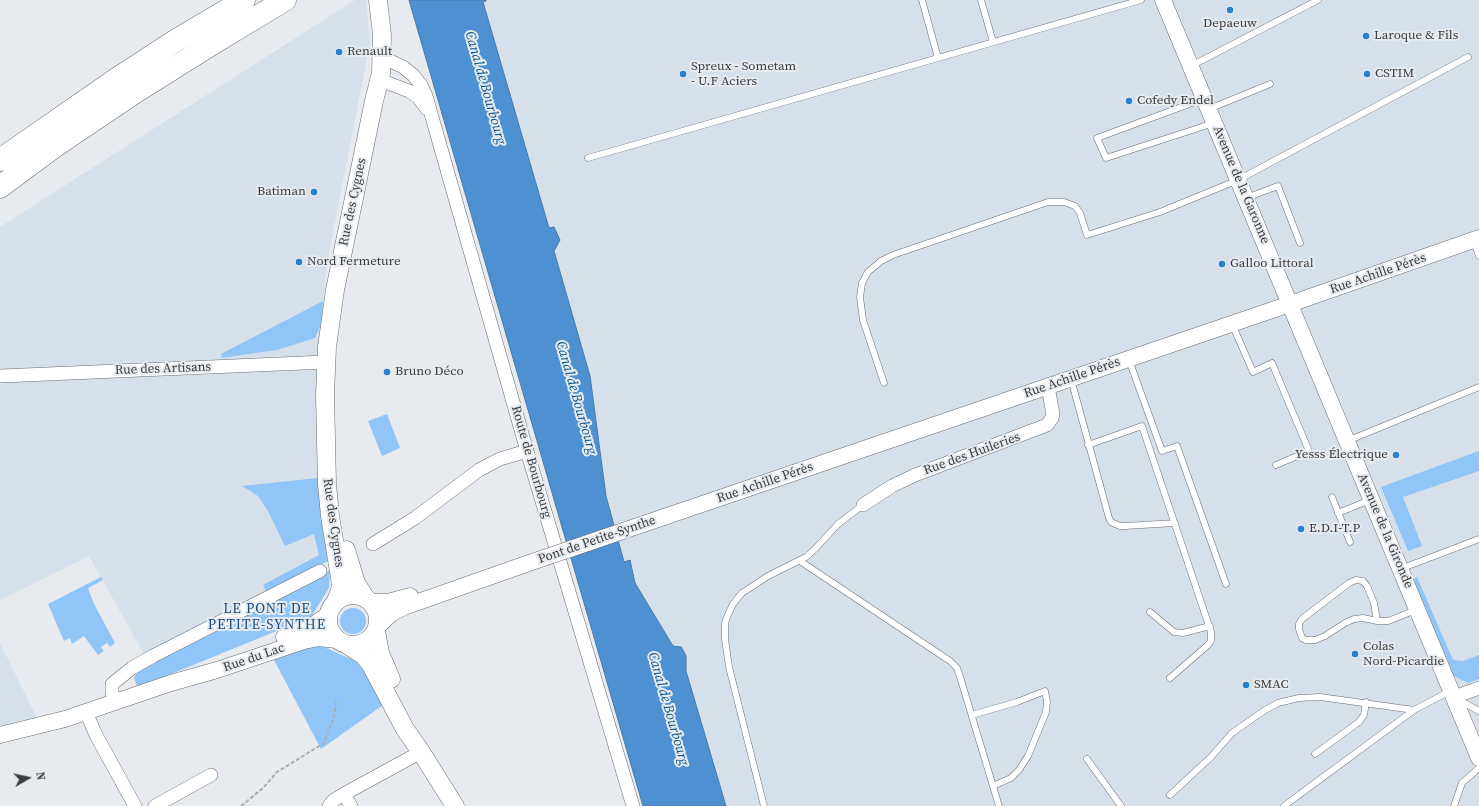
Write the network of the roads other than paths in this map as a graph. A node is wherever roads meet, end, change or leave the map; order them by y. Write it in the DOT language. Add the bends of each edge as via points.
graph roads {
  1 [pos="244,0"];
  2 [pos="285,0"];
  3 [pos="378,0"];
  4 [pos="922,0"];
  5 [pos="981,0"];
  6 [pos="1142,0"];
  7 [pos="1163,0"];
  8 [pos="1318,0"];
  9 [pos="993,42"];
  10 [pos="382,57"];
  11 [pos="1468,57"];
  12 [pos="938,58"];
  13 [pos="1191,66"];
  14 [pos="380,80"];
  15 [pos="1270,84"];
  16 [pos="1209,110"];
  17 [pos="432,118"];
  18 [pos="588,158"];
  19 [pos="0,160"];
  20 [pos="1238,180"];
  21 [pos="0,187"];
  22 [pos="1246,198"];
  23 [pos="1476,239"];
  24 [pos="1300,243"];
  25 [pos="1479,256"];
  26 [pos="1290,304"];
  27 [pos="1232,324"];
  28 [pos="1129,359"];
  29 [pos="326,362"];
  30 [pos="1,376"];
  31 [pos="1071,379"];
  32 [pos="884,383"];
  33 [pos="1048,386"];
  34 [pos="1479,387"];
  35 [pos="325,395"];
  36 [pos="1347,441"];
  37 [pos="1088,446"];
  38 [pos="528,450"];
  39 [pos="1276,465"];
  40 [pos="1332,497"];
  41 [pos="1371,499"];
  42 [pos="863,505"];
  43 [pos="1338,513"];
  44 [pos="664,517"];
  45 [pos="1175,523"];
  46 [pos="1479,539"];
  47 [pos="1350,542"];
  48 [pos="373,544"];
  49 [pos="800,561"];
  50 [pos="529,563"];
  51 [pos="1400,569"];
  52 [pos="320,571"];
  53 [pos="1226,584"];
  54 [pos="368,600"];
  55 [pos="332,608"];
  56 [pos="1417,609"];
  57 [pos="1150,612"];
  58 [pos="1377,621"];
  59 [pos="1210,626"];
  60 [pos="377,629"];
  61 [pos="341,642"];
  62 [pos="1170,678"];
  63 [pos="171,683"];
  64 [pos="1479,688"];
  65 [pos="1452,694"];
  66 [pos="115,702"];
  67 [pos="1366,702"];
  68 [pos="1414,710"];
  69 [pos="1479,711"];
  70 [pos="86,712"];
  71 [pos="972,715"];
  72 [pos="65,719"];
  73 [pos="0,735"];
  74 [pos="0,744"];
  75 [pos="421,752"];
  76 [pos="1315,754"];
  77 [pos="1479,758"];
  78 [pos="1086,759"];
  79 [pos="1479,768"];
  80 [pos="211,775"];
  81 [pos="993,786"];
  82 [pos="344,794"];
  83 [pos="1170,795"];
  84 [pos="135,806"];
  85 [pos="155,806"];
  86 [pos="329,806"];
  87 [pos="351,806"];
  88 [pos="455,806"];
  89 [pos="633,806"];
  90 [pos="764,806"];
  91 [pos="998,806"];
  92 [pos="1121,806"];
  93 [pos="1284,806"];
  94 [pos="1454,806"];
  1 -- 19 [label="highway" via="114,80"];
  2 -- 21 [label="highway" via="134,93"];
  3 -- 10 [label="main road, Rue des Cygnes"];
  4 -- 12 [label="lane"];
  5 -- 9 [label="lane"];
  6 -- 9 [label="lane"];
  7 -- 13 [label="street, Avenue de la Garonne"];
  8 -- 13 [label="lane"];
  9 -- 12 [label="lane"];
  10 -- 14 [label="main road, Rue des Cygnes"];
  10 -- 17 [label="street, Route de Bourbourg" via="403,67 417,79 426,96"];
  11 -- 20 [label="lane"];
  12 -- 18 [label="lane"];
  13 -- 16 [label="street, Avenue de la Garonne"];
  14 -- 17 [label="street, Route de Bourbourg" via="403,88 418,97"];
  14 -- 29 [label="main road, Rue des Cygnes" via="335,290"];
  15 -- 16 [label="lane"];
  16 -- 16 [label="lane" via="1097,138 1106,158"];
  16 -- 20 [label="street, Avenue de la Garonne"];
  17 -- 38 [label="street, Route de Bourbourg"];
  20 -- 22 [label="street, Avenue de la Garonne"];
  20 -- 32 [label="lane" via="1176,206 1088,235 1080,213 1072,204 1059,201 1043,203 881,261 868,272 862,283 860,297 863,320"];
  22 -- 24 [label="lane" via="1278,186"];
  22 -- 26 [label="street, Avenue de la Garonne"];
  23 -- 25 [label="lane"];
  23 -- 26 [label="street, Rue Achille Pérès"];
  26 -- 27 [label="street, Rue Achille Pérès"];
  26 -- 36 [label="street, Avenue de la Gironde"];
  27 -- 28 [label="street, Rue Achille Pérès"];
  27 -- 39 [label="lane" via="1253,372 1272,363 1309,451"];
  28 -- 31 [label="street, Rue Achille Pérès"];
  28 -- 53 [label="lane" via="1162,452 1177,446"];
  29 -- 30 [label="street, Rue des Artisans"];
  29 -- 35 [label="main road, Rue des Cygnes"];
  31 -- 33 [label="street, Rue Achille Pérès"];
  31 -- 37 [label="lane"];
  33 -- 42 [label="street, Rue des Huileries" via="1053,414 1047,425 911,477"];
  33 -- 44 [label="street, Rue Achille Pérès"];
  34 -- 36 [label="lane"];
  35 -- 54 [label="main road, Rue des Cygnes" via="332,470 342,531 358,588"];
  35 -- 55 [label="main road, Rue des Cygnes" via="327,484 341,584"];
  36 -- 41 [label="street, Avenue de la Gironde"];
  37 -- 45 [label="lane" via="1111,522 1120,526"];
  37 -- 45 [label="lane" via="1142,426"];
  38 -- 48 [label="street" via="493,462 479,470 415,518"];
  38 -- 89 [label="street, Route de Bourbourg"];
  40 -- 43 [label="lane"];
  41 -- 43 [label="lane"];
  41 -- 51 [label="street, Avenue de la Gironde"];
  42 -- 49 [label="lane" via="841,521"];
  43 -- 47 [label="lane"];
  44 -- 50 [label="street, Pont de Petite-Synthe, bridge"];
  45 -- 59 [label="lane"];
  46 -- 51 [label="lane"];
  49 -- 71 [label="lane" via="950,661 957,668"];
  49 -- 90 [label="lane" via="768,576 742,593 733,604 725,623 729,667"];
  50 -- 54 [label="street" via="451,582 394,601"];
  50 -- 60 [label="street" via="404,607 392,613"];
  51 -- 56 [label="street, Avenue de la Gironde"];
  52 -- 66 [label="street" via="132,668 112,684"];
  54 -- 55 [label="main road" via="349,595 341,598"];
  54 -- 60 [label="main road" via="377,613"];
  55 -- 61 [label="main road" via="328,621 329,629"];
  55 -- 63 [label="street, Rue du Lac" via="321,620 309,627"];
  56 -- 58 [label="lane" via="1394,620"];
  56 -- 65 [label="street, Avenue de la Gironde"];
  57 -- 59 [label="lane" via="1174,632 1183,633"];
  58 -- 58 [label="lane" via="1354,619 1315,640 1302,638 1299,629 1302,619 1356,580 1363,581 1367,586 1374,603"];
  59 -- 62 [label="lane" via="1211,637 1208,645"];
  60 -- 61 [label="main road" via="370,639 362,644 355,646"];
  60 -- 75 [label="main road" via="382,657"];
  61 -- 63 [label="street, Rue du Lac" via="319,638 304,641"];
  61 -- 75 [label="main road" via="369,662 398,718"];
  63 -- 66 [label="street, Rue du Lac"];
  64 -- 65 [label="street"];
  65 -- 68 [label="lane"];
  65 -- 69 [label="lane"];
  65 -- 77 [label="street, Avenue de la Gironde"];
  66 -- 70 [label="street, Rue du Lac"];
  67 -- 68 [label="lane"];
  67 -- 76 [label="lane" via="1364,715 1359,722"];
  67 -- 83 [label="lane" via="1313,697 1271,706 1232,733 1211,757"];
  68 -- 93 [label="lane"];
  70 -- 72 [label="street, Rue du Lac"];
  70 -- 84 [label="street"];
  71 -- 81 [label="lane"];
  71 -- 81 [label="lane" via="1045,691 1046,712 1028,756 1011,778"];
  72 -- 73 [label="street, Rue du Lac"];
  72 -- 74 [label="street, Rue du Lac" via="36,734"];
  75 -- 82 [label="street"];
  75 -- 88 [label="main road"];
  78 -- 92 [label="lane"];
  79 -- 94 [label="lane" via="1462,783"];
  80 -- 85 [label="street"];
  81 -- 91 [label="lane"];
  82 -- 86 [label="street"];
  82 -- 87 [label="street"];
}
